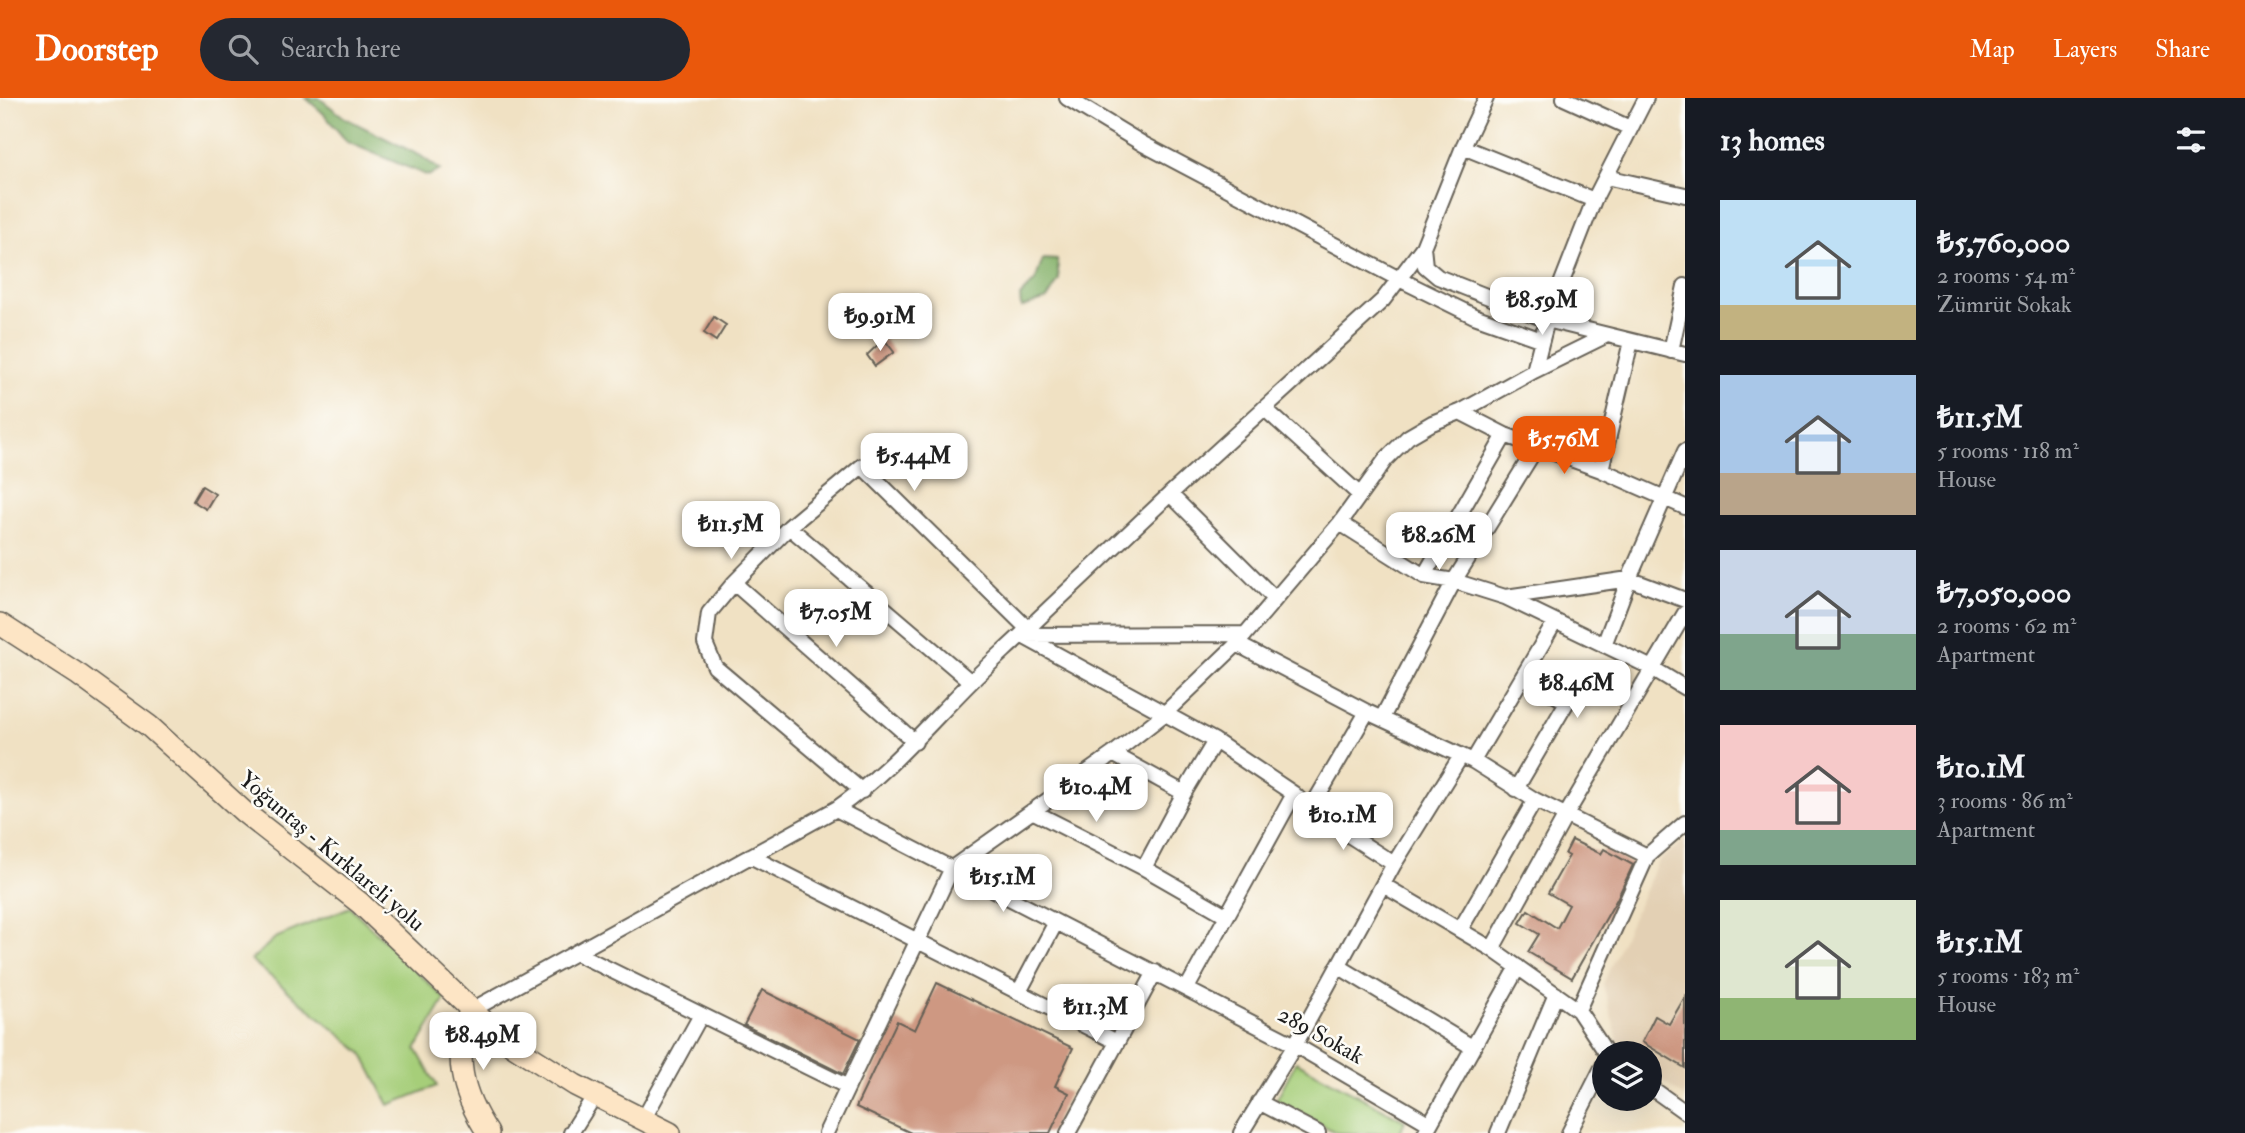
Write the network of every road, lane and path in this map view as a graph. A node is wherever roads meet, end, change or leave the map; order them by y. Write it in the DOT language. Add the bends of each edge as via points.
graph roads {
  1 [pos="1067,98"];
  2 [pos="1486,98"];
  3 [pos="1564,98"];
  4 [pos="1646,98"];
  5 [pos="1630,128"];
  6 [pos="1463,147"];
  7 [pos="1606,177"];
  8 [pos="1685,195"];
  9 [pos="1594,200"];
  10 [pos="1423,247"];
  11 [pos="1399,279"];
  12 [pos="1685,286"];
  13 [pos="1547,320"];
  14 [pos="1607,335"];
  15 [pos="1542,340"];
  16 [pos="1631,341"];
  17 [pos="1678,352"];
  18 [pos="1534,371"];
  19 [pos="1264,408"];
  20 [pos="1460,412"];
  21 [pos="1505,435"];
  22 [pos="1536,448"];
  23 [pos="1685,451"];
  24 [pos="1601,470"];
  25 [pos="1170,494"];
  26 [pos="1360,495"];
  27 [pos="1666,498"];
  28 [pos="1685,507"];
  29 [pos="1340,523"];
  30 [pos="789,527"];
  31 [pos="1424,576"];
  32 [pos="1629,579"];
  33 [pos="1454,582"];
  34 [pos="733,583"];
  35 [pos="1505,597"];
  36 [pos="1275,599"];
  37 [pos="1685,600"];
  38 [pos="1685,612"];
  39 [pos="1555,621"];
  40 [pos="0,624"];
  41 [pos="1025,632"];
  42 [pos="1241,639"];
  43 [pos="1604,645"];
  44 [pos="1652,668"];
  45 [pos="1523,676"];
  46 [pos="971,682"];
  47 [pos="1685,688"];
  48 [pos="1367,712"];
  49 [pos="1163,715"];
  50 [pos="1382,718"];
  51 [pos="1215,741"];
  52 [pos="915,742"];
  53 [pos="1113,754"];
  54 [pos="1467,759"];
  55 [pos="1516,789"];
  56 [pos="862,790"];
  57 [pos="1184,793"];
  58 [pos="1294,794"];
  59 [pos="1535,800"];
  60 [pos="836,808"];
  61 [pos="1310,810"];
  62 [pos="1032,811"];
  63 [pos="1566,815"];
  64 [pos="1685,823"];
  65 [pos="750,856"];
  66 [pos="1647,856"];
  67 [pos="1394,864"];
  68 [pos="952,868"];
  69 [pos="1144,868"];
  70 [pos="1383,886"];
  71 [pos="1226,915"];
  72 [pos="1056,922"];
  73 [pos="1460,930"];
  74 [pos="917,941"];
  75 [pos="1492,949"];
  76 [pos="576,953"];
  77 [pos="1338,966"];
  78 [pos="1518,967"];
  79 [pos="1155,972"];
  80 [pos="1187,988"];
  81 [pos="1019,992"];
  82 [pos="1556,994"];
  83 [pos="1578,1010"];
  84 [pos="470,1011"];
  85 [pos="701,1015"];
  86 [pos="1598,1041"];
  87 [pos="1117,1042"];
  88 [pos="1295,1045"];
  89 [pos="1472,1047"];
  90 [pos="848,1087"];
  91 [pos="1592,1088"];
  92 [pos="595,1095"];
  93 [pos="1662,1096"];
  94 [pos="1258,1102"];
  95 [pos="1685,1112"];
  96 [pos="643,1121"];
  97 [pos="1428,1128"];
  98 [pos="488,1133"];
  99 [pos="571,1133"];
  100 [pos="670,1133"];
  101 [pos="826,1133"];
  102 [pos="1068,1133"];
  103 [pos="1241,1133"];
  104 [pos="1318,1133"];
  105 [pos="1498,1133"];
  106 [pos="1569,1133"];
  1 -- 11 [label="street" via="1143,144"];
  2 -- 6 [label="street"];
  3 -- 5 [label="street"];
  4 -- 5 [label="street"];
  5 -- 7 [label="street"];
  6 -- 9 [label="street"];
  6 -- 10 [label="street"];
  7 -- 8 [label="street"];
  7 -- 9 [label="street"];
  9 -- 13 [label="street"];
  10 -- 11 [label="street"];
  10 -- 13 [label="street" via="1425,266 1438,277"];
  11 -- 15 [label="street" via="1474,316"];
  11 -- 19 [label="street" via="1383,300"];
  12 -- 17 [label="street"];
  13 -- 14 [label="street"];
  13 -- 15 [label="street"];
  14 -- 16 [label="street"];
  14 -- 18 [label="street"];
  15 -- 18 [label="street"];
  16 -- 17 [label="street"];
  16 -- 24 [label="street"];
  18 -- 20 [label="street"];
  19 -- 25 [label="street"];
  19 -- 26 [label="street"];
  20 -- 21 [label="street"];
  20 -- 26 [label="street" via="1408,437"];
  21 -- 22 [label="street"];
  21 -- 31 [label="street"];
  22 -- 24 [label="street"];
  22 -- 33 [label="street"];
  23 -- 27 [label="street"];
  24 -- 27 [label="street"];
  25 -- 36 [label="street"];
  25 -- 41 [label="street"];
  26 -- 29 [label="street"];
  27 -- 28 [label="street"];
  27 -- 32 [label="street"];
  29 -- 31 [label="street"];
  29 -- 36 [label="street"];
  30 -- 34 [label="street"];
  30 -- 41 [label="street" via="862,466"];
  30 -- 46 [label="street"];
  31 -- 33 [label="street"];
  32 -- 35 [label="street"];
  32 -- 37 [label="street"];
  32 -- 43 [label="street"];
  33 -- 35 [label="street"];
  33 -- 50 [label="street"];
  34 -- 52 [label="street"];
  34 -- 56 [label="street" via="709,613 705,643 715,667"];
  35 -- 39 [label="street"];
  36 -- 42 [label="street"];
  38 -- 44 [label="street"];
  39 -- 43 [label="street"];
  39 -- 45 [label="street"];
  40 -- 84 [label="street, Yoğuntaş - Kırklareli yolu" via="149,726 244,812 360,903"];
  41 -- 42 [label="street"];
  41 -- 46 [label="street"];
  41 -- 49 [label="street"];
  42 -- 48 [label="street"];
  42 -- 49 [label="street"];
  43 -- 44 [label="street"];
  44 -- 47 [label="street"];
  44 -- 63 [label="street"];
  45 -- 54 [label="street"];
  45 -- 55 [label="street" via="1567,702"];
  46 -- 52 [label="street"];
  48 -- 50 [label="street"];
  48 -- 61 [label="street"];
  49 -- 51 [label="street"];
  49 -- 53 [label="street"];
  50 -- 54 [label="street"];
  51 -- 57 [label="street"];
  51 -- 58 [label="street"];
  52 -- 56 [label="street"];
  53 -- 57 [label="street"];
  53 -- 62 [label="street"];
  54 -- 55 [label="street"];
  54 -- 67 [label="street"];
  55 -- 59 [label="street"];
  56 -- 60 [label="street"];
  57 -- 69 [label="street"];
  58 -- 61 [label="street"];
  58 -- 71 [label="street"];
  59 -- 63 [label="street"];
  59 -- 73 [label="street"];
  60 -- 65 [label="street"];
  60 -- 68 [label="street, 289 Sokak"];
  61 -- 67 [label="street"];
  62 -- 68 [label="street"];
  62 -- 69 [label="street"];
  63 -- 66 [label="street"];
  63 -- 75 [label="street"];
  64 -- 66 [label="street"];
  65 -- 74 [label="street"];
  65 -- 76 [label="street"];
  66 -- 83 [label="street"];
  67 -- 70 [label="street"];
  68 -- 72 [label="street, 289 Sokak"];
  68 -- 74 [label="street"];
  69 -- 71 [label="street"];
  70 -- 73 [label="street"];
  70 -- 77 [label="street"];
  71 -- 80 [label="street"];
  72 -- 79 [label="street, 289 Sokak"];
  72 -- 81 [label="street"];
  73 -- 75 [label="street"];
  74 -- 81 [label="street"];
  74 -- 90 [label="street"];
  75 -- 78 [label="street"];
  76 -- 84 [label="street"];
  76 -- 85 [label="street"];
  77 -- 88 [label="street"];
  77 -- 89 [label="street"];
  78 -- 82 [label="street"];
  78 -- 89 [label="street"];
  79 -- 80 [label="street, 289 Sokak"];
  79 -- 87 [label="street"];
  80 -- 88 [label="street, 289 Sokak"];
  81 -- 87 [label="street"];
  82 -- 83 [label="street"];
  82 -- 105 [label="street"];
  83 -- 86 [label="street"];
  84 -- 92 [label="street, Yoğuntaş - Kırklareli yolu" via="540,1064"];
  84 -- 98 [label="street" via="462,1033 462,1072 467,1095"];
  85 -- 90 [label="street"];
  85 -- 96 [label="street"];
  87 -- 102 [label="street"];
  88 -- 94 [label="street"];
  88 -- 97 [label="street, 289 Sokak"];
  89 -- 97 [label="street"];
  90 -- 101 [label="street"];
  91 -- 106 [label="street"];
  92 -- 96 [label="street, Yoğuntaş - Kırklareli yolu"];
  92 -- 99 [label="street"];
  93 -- 95 [label="street"];
  94 -- 103 [label="street"];
  94 -- 104 [label="street"];
  96 -- 100 [label="street, Yoğuntaş - Kırklareli yolu"];
}
